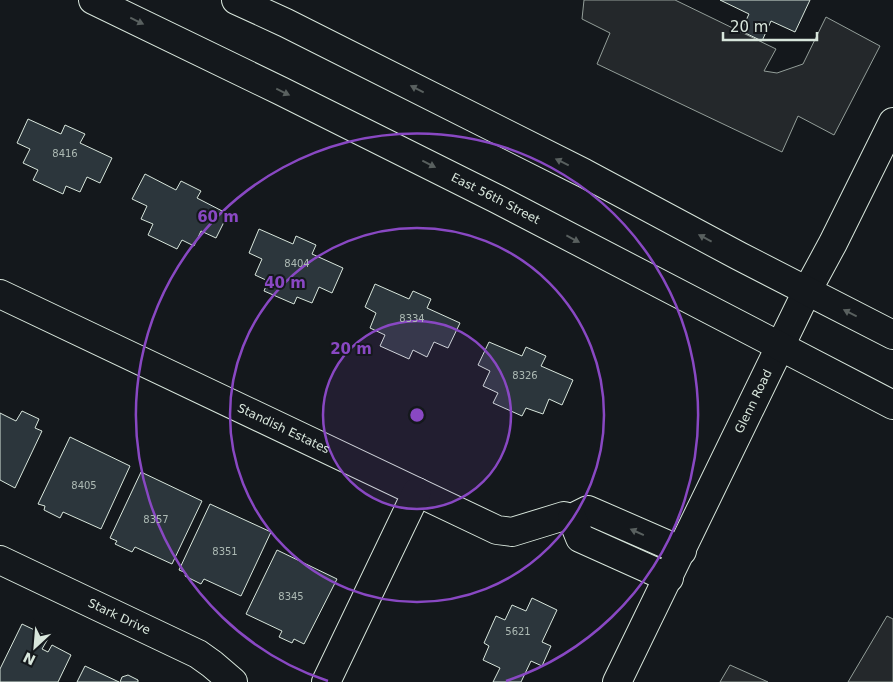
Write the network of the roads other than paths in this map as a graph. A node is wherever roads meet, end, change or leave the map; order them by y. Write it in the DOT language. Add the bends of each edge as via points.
graph roads {
  1 [pos="93,0"];
  2 [pos="236,0"];
  3 [pos="893,122"];
  4 [pos="807,291"];
  5 [pos="0,294"];
  6 [pos="893,335"];
  7 [pos="780,347"];
  8 [pos="893,405"];
  9 [pos="417,492"];
  10 [pos="572,518"];
  11 [pos="682,551"];
  12 [pos="0,560"];
  13 [pos="669,578"];
  14 [pos="233,682"];
  15 [pos="326,682"];
  16 [pos="617,682"];
  1 -- 7 [label="street, East 56th Street, one-way" via="480,190"];
  4 -- 2 [label="street, one-way" via="584,173"];
  3 -- 4 [label="street, Glenn Road"];
  6 -- 4 [label="street, one-way"];
  4 -- 7 [label="street, Glenn Road"];
  5 -- 9 [label="street, Standish Estates"];
  7 -- 8 [label="street, East 56th Street"];
  7 -- 11 [label="street, Glenn Road"];
  9 -- 10 [label="street, Standish Estates" via="497,530 512,532 564,516"];
  9 -- 15 [label="street"];
  11 -- 10 [label="street, Standish Estates, one-way" via="588,510"];
  10 -- 13 [label="street" via="580,538"];
  11 -- 13 [label="street, Glenn Road"];
  12 -- 14 [label="street, Stark Drive" via="198,654"];
  13 -- 16 [label="street, Glenn Road"];
}
